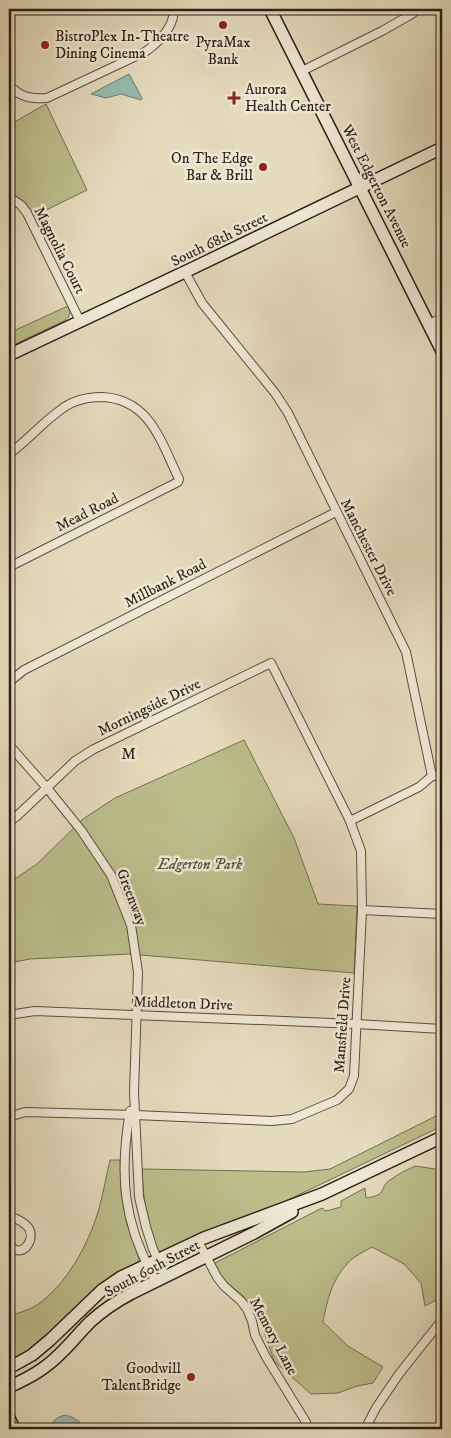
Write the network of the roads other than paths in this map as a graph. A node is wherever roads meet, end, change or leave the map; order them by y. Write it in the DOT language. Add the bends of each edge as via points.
graph roads {
  1 [pos="174,9"];
  2 [pos="270,9"];
  3 [pos="418,9"];
  4 [pos="302,72"];
  5 [pos="9,85"];
  6 [pos="442,148"];
  7 [pos="361,188"];
  8 [pos="9,197"];
  9 [pos="185,272"];
  10 [pos="442,318"];
  11 [pos="80,321"];
  12 [pos="429,324"];
  13 [pos="442,350"];
  14 [pos="9,355"];
  15 [pos="9,454"];
  16 [pos="336,512"];
  17 [pos="9,567"];
  18 [pos="271,663"];
  19 [pos="9,682"];
  20 [pos="9,746"];
  21 [pos="432,776"];
  22 [pos="442,776"];
  23 [pos="47,788"];
  24 [pos="350,821"];
  25 [pos="9,822"];
  26 [pos="362,910"];
  27 [pos="442,914"];
  28 [pos="9,1015"];
  29 [pos="137,1015"];
  30 [pos="357,1024"];
  31 [pos="442,1029"];
  32 [pos="132,1114"];
  33 [pos="9,1117"];
  34 [pos="442,1137"];
  35 [pos="322,1194"];
  36 [pos="9,1216"];
  37 [pos="198,1241"];
  38 [pos="9,1243"];
  39 [pos="205,1257"];
  40 [pos="158,1260"];
  41 [pos="146,1265"];
  42 [pos="160,1278"];
  43 [pos="442,1320"];
  44 [pos="9,1368"];
  45 [pos="9,1387"];
  46 [pos="9,1418"];
  47 [pos="306,1422"];
  48 [pos="14,1429"];
  49 [pos="365,1429"];
  1 -- 5 [label="street" via="166,32 157,44 47,98 31,98"];
  2 -- 4 [label="street, West Edgerton Avenue"];
  3 -- 4 [label="street"];
  4 -- 7 [label="street, West Edgerton Avenue"];
  6 -- 7 [label="street, South 68th Street"];
  7 -- 9 [label="street, South 68th Street"];
  7 -- 12 [label="street, West Edgerton Avenue"];
  8 -- 11 [label="street, Magnolia Court" via="21,204 27,213"];
  9 -- 11 [label="street, South 68th Street"];
  9 -- 16 [label="street, Manchester Drive" via="202,302 288,413"];
  10 -- 12 [label="street"];
  11 -- 14 [label="street, South 68th Street"];
  12 -- 13 [label="street, West Edgerton Avenue"];
  15 -- 17 [label="street, Mead Road" via="60,410 94,397 112,398 130,403 141,411 153,426 179,478 178,482"];
  16 -- 19 [label="street, Millbank Road" via="24,670"];
  16 -- 21 [label="street, Manchester Drive" via="406,652"];
  18 -- 23 [label="street, Morningside Drive" via="94,749 74,761"];
  18 -- 24 [label="street, Mansfield Drive"];
  20 -- 23 [label="street, Greenway"];
  21 -- 22 [label="street"];
  21 -- 24 [label="street" via="419,787"];
  23 -- 25 [label="street, Morningside Drive"];
  23 -- 29 [label="street, Greenway" via="111,875 128,917 138,972"];
  24 -- 26 [label="street, Mansfield Drive" via="362,852"];
  26 -- 27 [label="street"];
  26 -- 30 [label="street, Mansfield Drive"];
  28 -- 29 [label="street, Middleton Drive" via="35,1011"];
  29 -- 30 [label="street, Middleton Drive"];
  29 -- 32 [label="street, Greenway"];
  30 -- 31 [label="street, Middleton Drive"];
  30 -- 32 [label="street, Mansfield Drive" via="354,1076 349,1089 337,1100 292,1119 272,1121"];
  32 -- 33 [label="street, Mansfield Drive" via="24,1112"];
  32 -- 40 [label="street, Greenway" via="140,1204"];
  32 -- 41 [label="street, Greenway" via="124,1169 125,1197 133,1234"];
  34 -- 35 [label="street, South 60th Street"];
  35 -- 37 [label="street, South 60th Street"];
  35 -- 39 [label="street, South 60th Street"];
  36 -- 38 [label="street" via="28,1226 31,1238 25,1248 18,1251"];
  37 -- 39 [label="street, Memory Lane"];
  37 -- 40 [label="street, South 60th Street"];
  39 -- 42 [label="street, South 60th Street"];
  39 -- 47 [label="street, Memory Lane" via="224,1286 246,1309 266,1357"];
  40 -- 41 [label="street, South 60th Street"];
  40 -- 42 [label="street, Greenway"];
  41 -- 42 [label="street, Greenway"];
  41 -- 44 [label="street, South 60th Street" via="102,1290 50,1340"];
  42 -- 45 [label="street, South 60th Street" via="112,1304 46,1366"];
  43 -- 49 [label="street" via="399,1374"];
  46 -- 48 [label="street"];
}
